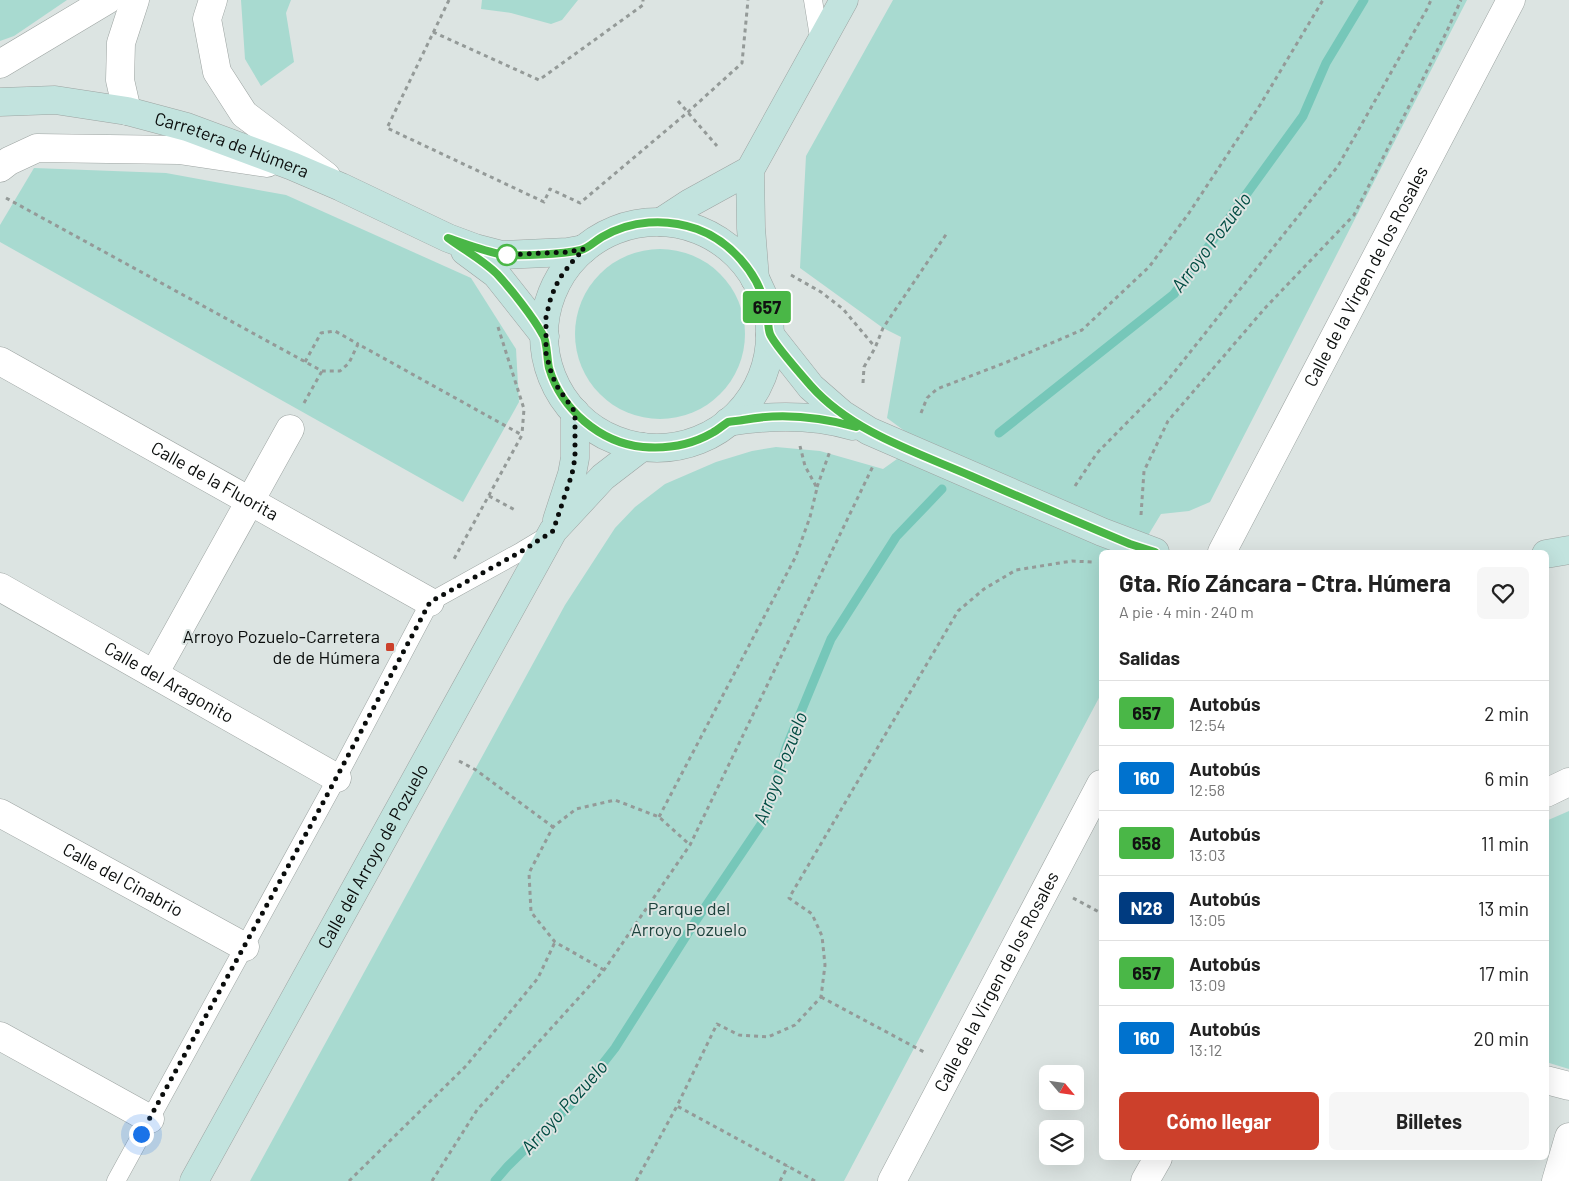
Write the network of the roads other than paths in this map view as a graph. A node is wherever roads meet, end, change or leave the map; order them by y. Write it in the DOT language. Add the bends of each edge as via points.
graph roads {
  1 [pos="107,0"];
  2 [pos="135,0"];
  3 [pos="213,0"];
  4 [pos="812,0"];
  5 [pos="844,0"];
  6 [pos="1511,0"];
  7 [pos="820,43"];
  8 [pos="0,64"];
  9 [pos="0,102"];
  10 [pos="127,111"];
  11 [pos="292,166"];
  12 [pos="0,168"];
  13 [pos="750,170"];
  14 [pos="341,187"];
  15 [pos="661,222"];
  16 [pos="448,238"];
  17 [pos="584,249"];
  18 [pos="756,279"];
  19 [pos="770,335"];
  20 [pos="545,336"];
  21 [pos="0,362"];
  22 [pos="575,412"];
  23 [pos="728,422"];
  24 [pos="290,429"];
  25 [pos="887,440"];
  26 [pos="642,447"];
  27 [pos="250,501"];
  28 [pos="553,531"];
  29 [pos="1149,550"];
  30 [pos="1223,550"];
  31 [pos="1569,550"];
  32 [pos="1549,553"];
  33 [pos="0,587"];
  34 [pos="430,602"];
  35 [pos="154,674"];
  36 [pos="337,778"];
  37 [pos="1569,782"];
  38 [pos="1099,788"];
  39 [pos="1549,792"];
  40 [pos="0,813"];
  41 [pos="245,947"];
  42 [pos="0,1036"];
  43 [pos="1549,1081"];
  44 [pos="1569,1086"];
  45 [pos="150,1119"];
  46 [pos="1569,1138"];
  47 [pos="1157,1160"];
  48 [pos="116,1181"];
  49 [pos="194,1181"];
  50 [pos="892,1181"];
  51 [pos="1145,1181"];
  52 [pos="1556,1181"];
  1 -- 8 [label="street"];
  2 -- 10 [label="street" via="121,43 120,80"];
  3 -- 14 [label="street" via="207,19 217,72 244,114"];
  4 -- 7 [label="lane"];
  5 -- 7 [label="main road"];
  6 -- 30 [label="street, Calle de la Virgen de los Rosales"];
  7 -- 13 [label="main road"];
  9 -- 10 [label="main road, Carretera de Húmera" via="55,100"];
  10 -- 11 [label="main road, Carretera de Húmera" via="187,128"];
  11 -- 12 [label="street" via="179,150 37,148"];
  11 -- 14 [label="main road, Carretera de Húmera"];
  13 -- 15 [label="main road"];
  13 -- 18 [label="main road"];
  14 -- 16 [label="main road, Carretera de Húmera"];
  15 -- 17 [label="main road" via="620,228"];
  15 -- 18 [label="main road" via="680,224 716,238 745,263"];
  16 -- 17 [label="main road, Carretera de Húmera" via="502,255"];
  16 -- 20 [label="main road, Carretera de Húmera" via="496,274"];
  17 -- 20 [label="main road" via="555,288 546,317"];
  18 -- 19 [label="main road" via="767,306"];
  19 -- 23 [label="main road" via="767,360 759,383 741,411"];
  19 -- 25 [label="main road" via="827,402"];
  20 -- 22 [label="main road" via="546,353 556,385"];
  21 -- 27 [label="street, Calle de la Fluorita"];
  22 -- 26 [label="main road" via="594,429"];
  22 -- 28 [label="main road, Calle del Arroyo de Pozuelo" via="575,458"];
  23 -- 25 [label="main road" via="776,416 819,418"];
  23 -- 26 [label="main road" via="713,433 679,446"];
  24 -- 27 [label="street"];
  25 -- 29 [label="main road"];
  26 -- 28 [label="main road, Calle del Arroyo de Pozuelo" via="603,477"];
  27 -- 34 [label="street, Calle de la Fluorita"];
  27 -- 35 [label="street"];
  28 -- 34 [label="lane, Calle del Arroyo de Pozuelo"];
  28 -- 49 [label="main road, Calle del Arroyo de Pozuelo"];
  31 -- 32 [label="main road"];
  33 -- 35 [label="street, Calle del Aragonito"];
  34 -- 36 [label="lane"];
  35 -- 36 [label="street, Calle del Aragonito"];
  36 -- 41 [label="lane"];
  37 -- 39 [label="street"];
  38 -- 50 [label="street, Calle de la Virgen de los Rosales"];
  40 -- 41 [label="street, Calle del Cinabrio"];
  41 -- 45 [label="lane"];
  42 -- 45 [label="street"];
  43 -- 44 [label="street"];
  45 -- 48 [label="lane"];
  46 -- 52 [label="street"];
  47 -- 51 [label="street"];
}
